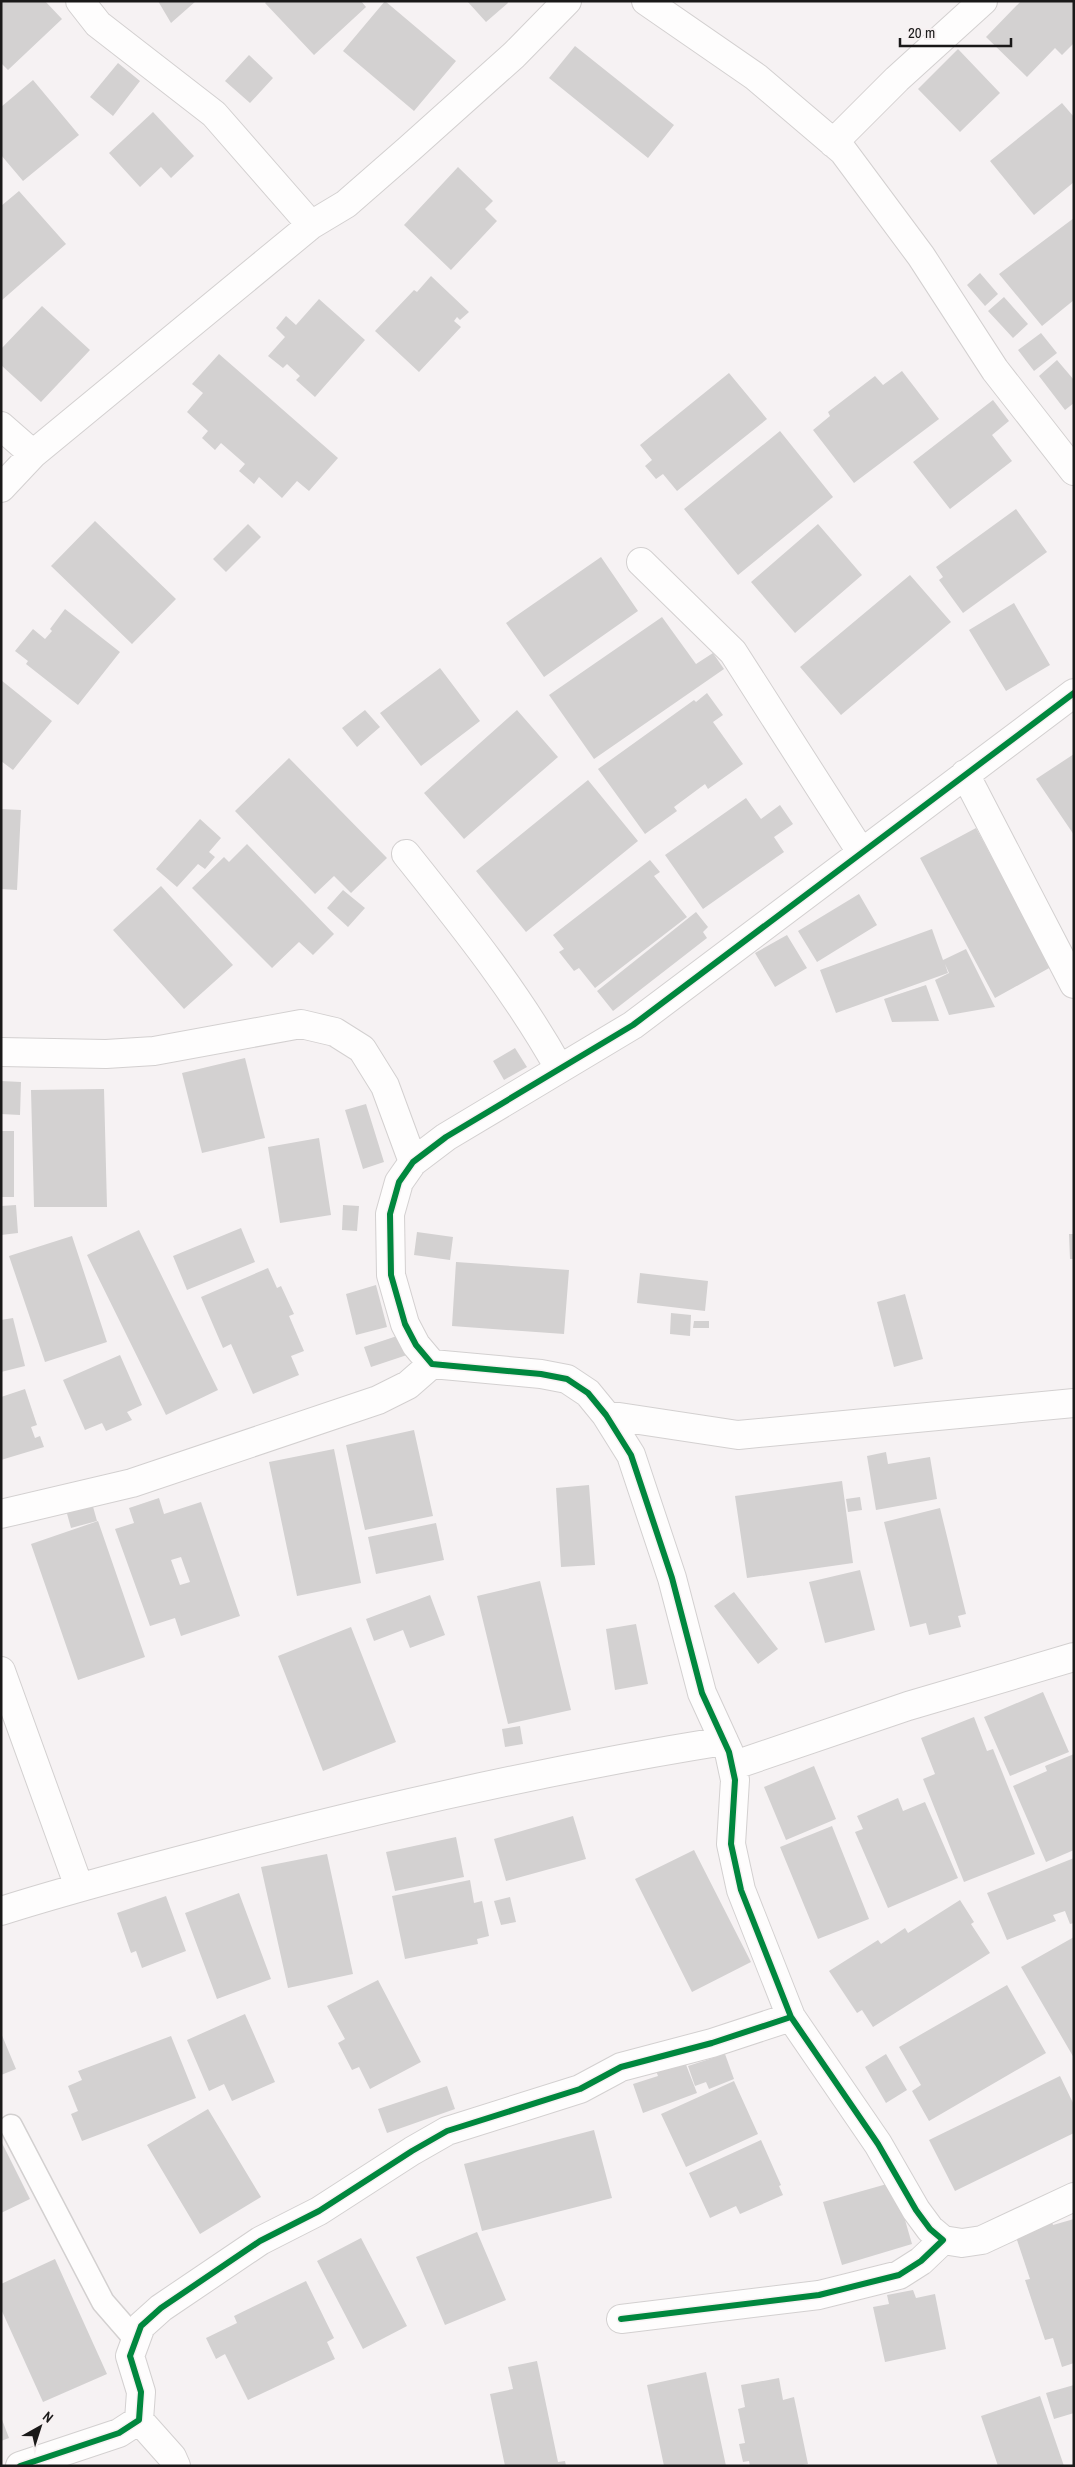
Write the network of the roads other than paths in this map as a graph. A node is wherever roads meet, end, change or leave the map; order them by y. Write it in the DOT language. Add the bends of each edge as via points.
graph roads {
  1 [pos="80,1"];
  2 [pos="567,1"];
  3 [pos="646,1"];
  4 [pos="984,1"];
  5 [pos="833,143"];
  6 [pos="311,225"];
  7 [pos="1,426"];
  8 [pos="33,454"];
  9 [pos="1074,471"];
  10 [pos="1,488"];
  11 [pos="641,562"];
  12 [pos="1074,692"];
  13 [pos="965,774"];
  14 [pos="861,852"];
  15 [pos="406,854"];
  16 [pos="1074,984"];
  17 [pos="1,1052"];
  18 [pos="559,1068"];
  19 [pos="413,1162"];
  20 [pos="432,1364"];
  21 [pos="1074,1403"];
  22 [pos="606,1415"];
  23 [pos="1,1514"];
  24 [pos="1070,1666"];
  25 [pos="1,1671"];
  26 [pos="728,1754"];
  27 [pos="79,1887"];
  28 [pos="1,1911"];
  29 [pos="790,2017"];
  30 [pos="11,2126"];
  31 [pos="1074,2197"];
  32 [pos="943,2240"];
  33 [pos="621,2319"];
  34 [pos="136,2340"];
  35 [pos="139,2420"];
  36 [pos="20,2466"];
  37 [pos="176,2466"];
  1 -- 6 [label="street" via="98,24 214,114"];
  2 -- 6 [label="street" via="514,55 402,155 346,204"];
  3 -- 5 [label="street" via="756,77"];
  4 -- 5 [label="street" via="897,79"];
  5 -- 9 [label="street" via="843,151 915,248 995,370"];
  6 -- 8 [label="street"];
  7 -- 8 [label="street"];
  8 -- 10 [label="street"];
  11 -- 14 [label="street" via="733,652"];
  12 -- 13 [label="street"];
  13 -- 14 [label="street"];
  13 -- 16 [label="street"];
  14 -- 18 [label="street" via="633,1025"];
  15 -- 18 [label="street" via="534,1022"];
  17 -- 19 [label="street" via="106,1054 154,1051 301,1024 335,1032 362,1050 384,1086"];
  18 -- 19 [label="street" via="446,1137"];
  19 -- 20 [label="street" via="399,1182 390,1214 391,1275 405,1324 416,1345"];
  20 -- 22 [label="street" via="567,1379 588,1393"];
  20 -- 23 [label="street" via="408,1384 378,1400 132,1483"];
  21 -- 22 [label="street" via="738,1435"];
  22 -- 26 [label="street" via="631,1455 672,1578 702,1693"];
  24 -- 26 [label="street"];
  25 -- 27 [label="street"];
  26 -- 27 [label="street" via="626,1757 310,1826"];
  26 -- 29 [label="street" via="736,1780 731,1844 741,1890"];
  27 -- 28 [label="street"];
  29 -- 32 [label="street" via="878,2144 916,2210"];
  29 -- 34 [label="street" via="712,2043 621,2067 580,2089 447,2131 319,2211 222,2265 161,2308 141,2326"];
  30 -- 34 [label="lane" via="104,2302"];
  31 -- 32 [label="street" via="982,2240 962,2243"];
  32 -- 33 [label="street" via="899,2275 819,2295"];
  34 -- 35 [label="street" via="130,2356 141,2392"];
  35 -- 36 [label="street" via="119,2433"];
  35 -- 37 [label="street" via="172,2457"];
}
